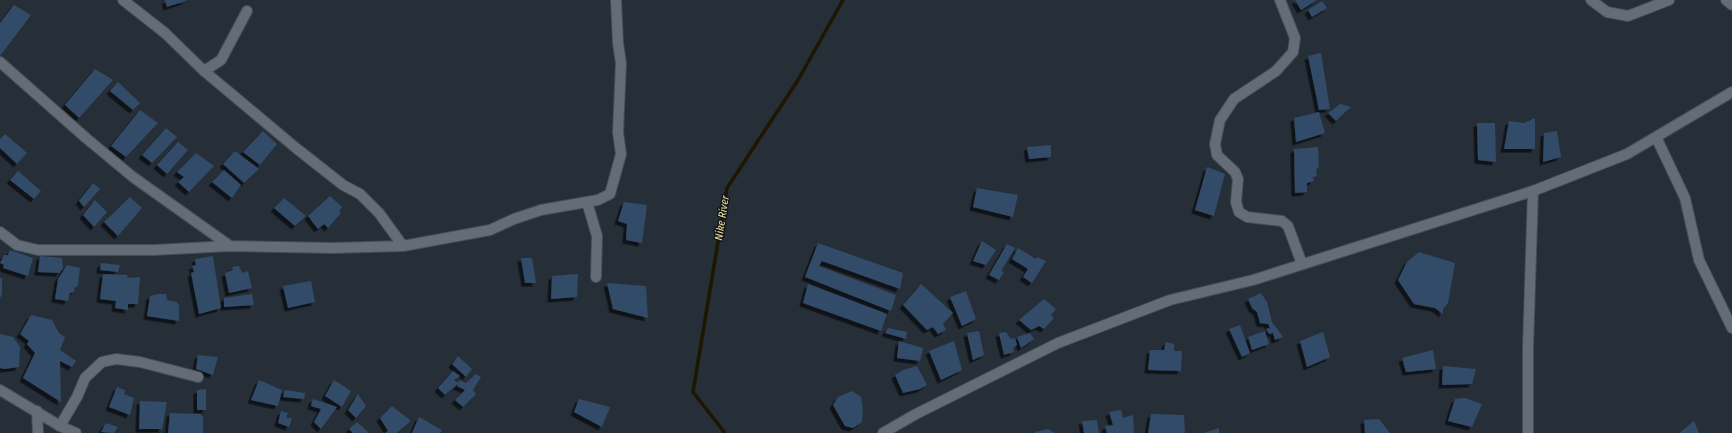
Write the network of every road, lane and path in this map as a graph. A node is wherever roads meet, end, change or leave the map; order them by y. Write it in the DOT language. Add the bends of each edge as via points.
graph roads {
  1 [pos="124,0"];
  2 [pos="616,0"];
  3 [pos="1280,0"];
  4 [pos="1591,0"];
  5 [pos="1669,0"];
  6 [pos="1726,0"];
  7 [pos="1732,5"];
  8 [pos="247,11"];
  9 [pos="0,62"];
  10 [pos="204,71"];
  11 [pos="1732,92"];
  12 [pos="1656,138"];
  13 [pos="1533,191"];
  14 [pos="587,202"];
  15 [pos="0,232"];
  16 [pos="230,246"];
  17 [pos="403,246"];
  18 [pos="1302,264"];
  19 [pos="596,277"];
  20 [pos="1732,328"];
  21 [pos="198,377"];
  22 [pos="0,390"];
  23 [pos="37,411"];
  24 [pos="60,426"];
  25 [pos="38,433"];
  26 [pos="76,433"];
  27 [pos="883,433"];
  28 [pos="1528,433"];
  1 -- 10 [label="street" via="165,33"];
  2 -- 14 [label="street" via="621,63 618,132 621,154 610,194"];
  3 -- 18 [label="street" via="1295,38 1293,52 1276,71 1234,99 1220,120 1215,144 1217,155 1235,172 1238,179 1236,202 1239,212 1247,218 1282,221 1288,226"];
  4 -- 5 [label="street" via="1606,12 1628,16"];
  6 -- 7 [label="street"];
  8 -- 10 [label="street" via="221,60"];
  9 -- 16 [label="street" via="133,177"];
  10 -- 17 [label="street" via="343,185 360,194 379,213"];
  11 -- 12 [label="street"];
  12 -- 13 [label="street" via="1627,154"];
  12 -- 20 [label="street" via="1686,198 1699,260"];
  13 -- 18 [label="street"];
  13 -- 28 [label="street"];
  14 -- 17 [label="street" via="541,210 490,230"];
  14 -- 19 [label="street" via="597,236"];
  15 -- 16 [label="street" via="18,245 38,250 154,250"];
  16 -- 17 [label="street"];
  18 -- 27 [label="street" via="1253,280 1170,300 1058,343"];
  21 -- 24 [label="street" via="140,362 116,359 102,362 85,378"];
  22 -- 23 [label="street"];
  23 -- 24 [label="street"];
  23 -- 25 [label="street"];
  24 -- 26 [label="street"];
}
